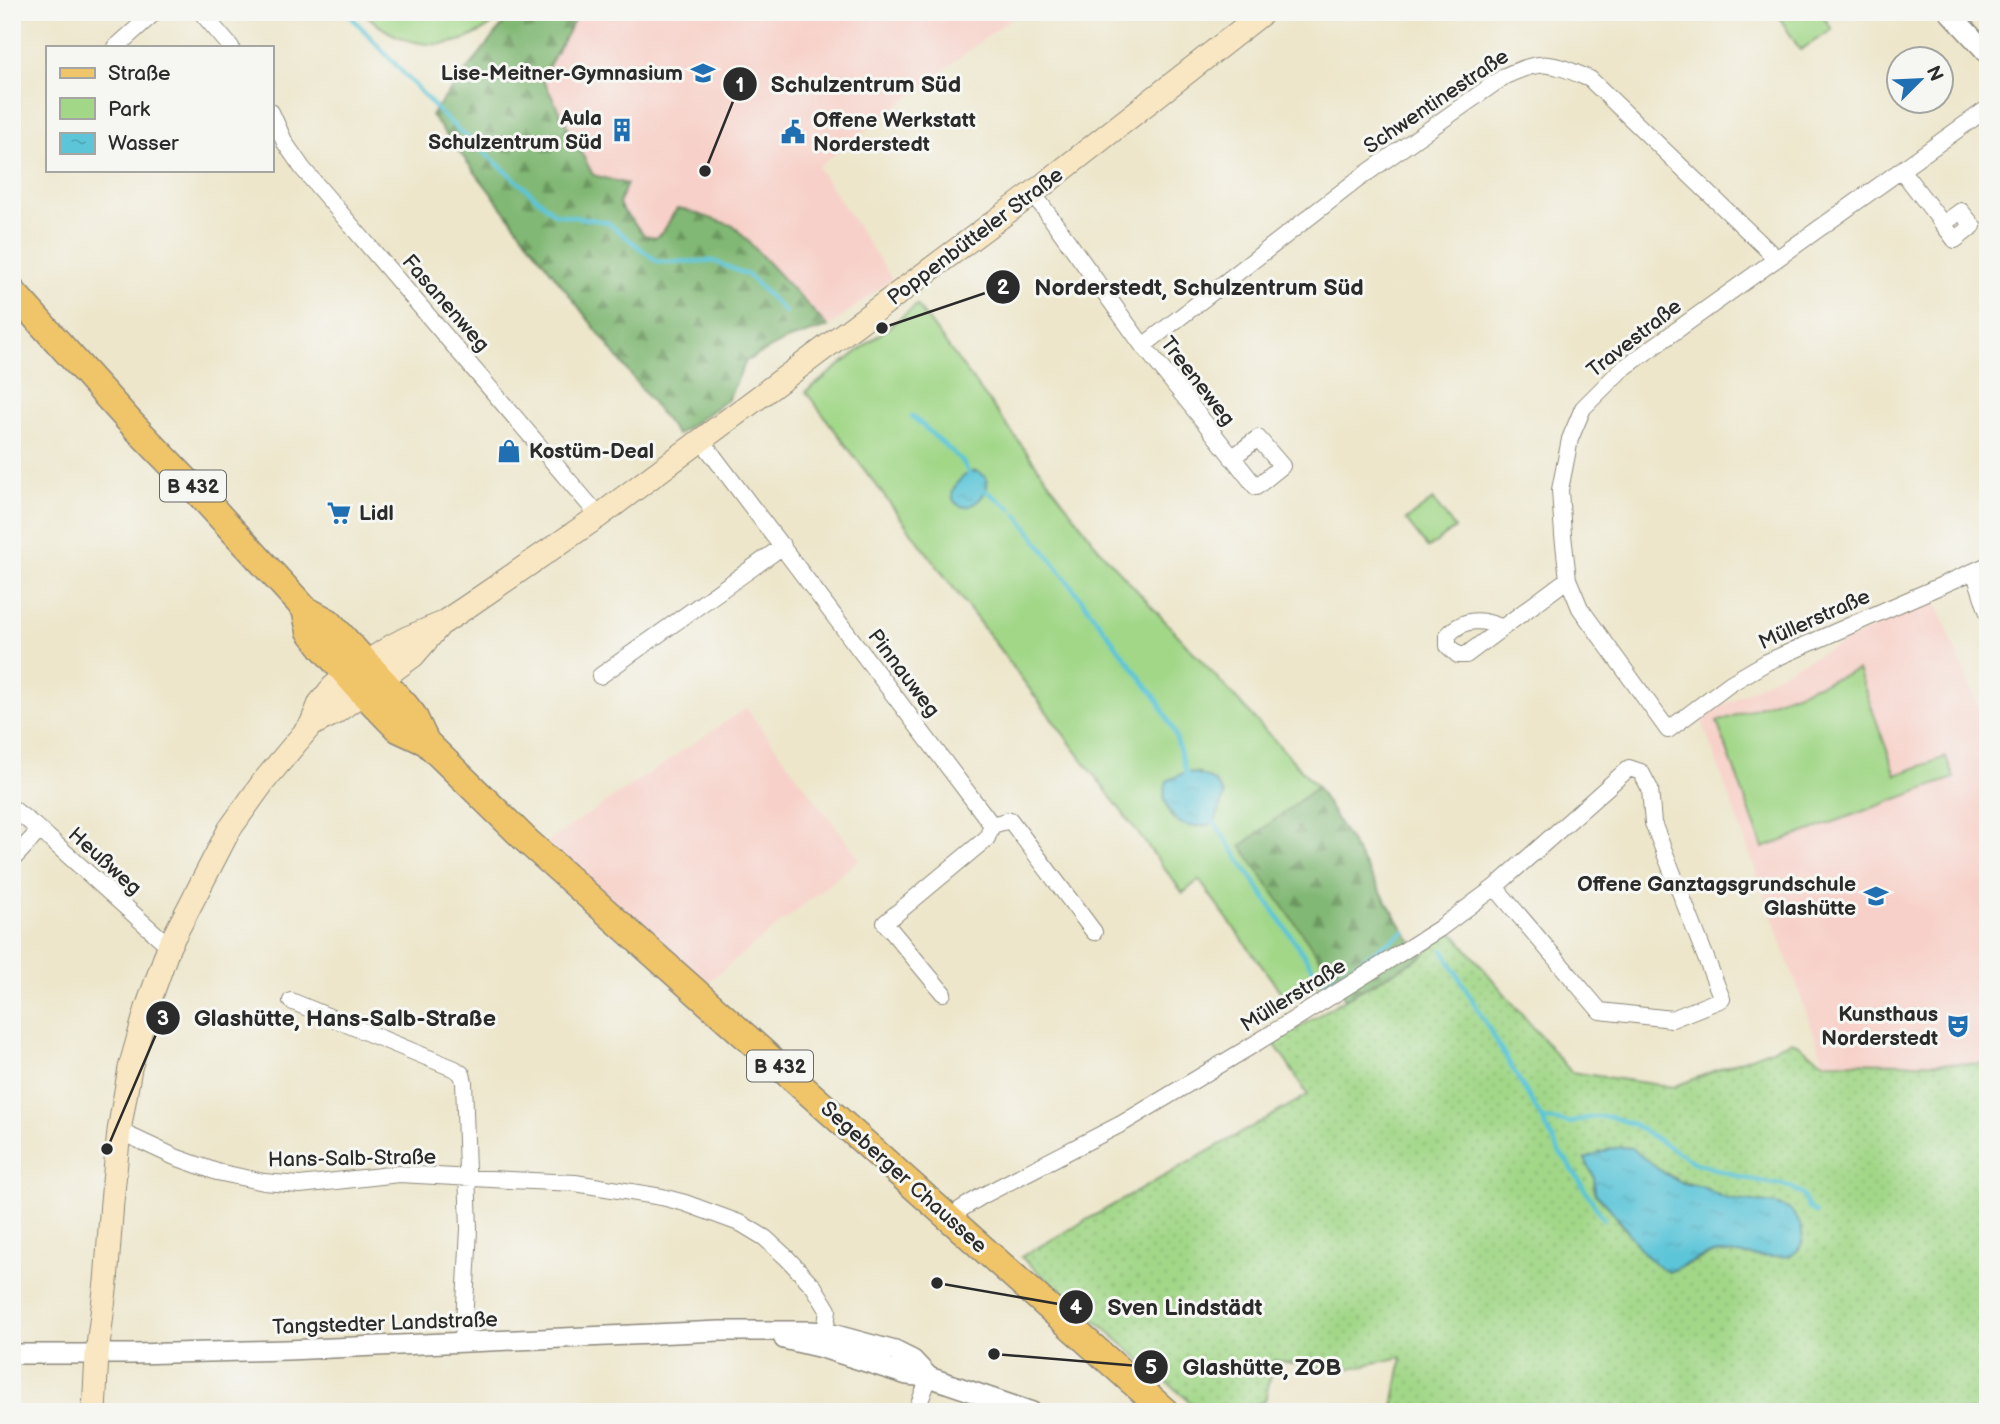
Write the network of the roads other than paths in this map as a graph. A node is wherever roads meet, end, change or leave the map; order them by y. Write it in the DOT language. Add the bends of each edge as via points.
graph roads {
  1 [pos="155,12"];
  2 [pos="201,12"];
  3 [pos="1264,12"];
  4 [pos="1949,12"];
  5 [pos="117,46"];
  6 [pos="230,46"];
  7 [pos="1988,54"];
  8 [pos="1988,108"];
  9 [pos="273,116"];
  10 [pos="1902,171"];
  11 [pos="1034,193"];
  12 [pos="1943,224"];
  13 [pos="1777,260"];
  14 [pos="12,291"];
  15 [pos="1143,346"];
  16 [pos="702,441"];
  17 [pos="1232,458"];
  18 [pos="599,516"];
  19 [pos="783,546"];
  20 [pos="1981,568"];
  21 [pos="1569,579"];
  22 [pos="1988,614"];
  23 [pos="1502,628"];
  24 [pos="600,676"];
  25 [pos="364,677"];
  26 [pos="1668,730"];
  27 [pos="12,808"];
  28 [pos="992,825"];
  29 [pos="40,830"];
  30 [pos="12,860"];
  31 [pos="1495,887"];
  32 [pos="1094,932"];
  33 [pos="169,946"];
  34 [pos="943,993"];
  35 [pos="290,1001"];
  36 [pos="120,1131"];
  37 [pos="468,1178"];
  38 [pos="953,1220"];
  39 [pos="760,1332"];
  40 [pos="825,1332"];
  41 [pos="464,1342"];
  42 [pos="12,1354"];
  43 [pos="97,1354"];
  44 [pos="929,1377"];
  45 [pos="1159,1410"];
  46 [pos="94,1412"];
  47 [pos="916,1412"];
  48 [pos="1032,1412"];
  1 -- 5 [label="street"];
  2 -- 6 [label="street"];
  3 -- 11 [label="main road, Poppenbütteler Straße"];
  4 -- 7 [label="street"];
  8 -- 10 [label="street, Travestraße"];
  9 -- 18 [label="street, Fasanenweg" via="303,169"];
  10 -- 12 [label="street"];
  10 -- 13 [label="street, Travestraße"];
  11 -- 15 [label="street, Treeneweg"];
  11 -- 16 [label="main road, Poppenbütteler Straße"];
  13 -- 15 [label="street, Schwentinestraße" via="1590,79 1550,64 1526,66 1357,180"];
  13 -- 21 [label="street, Travestraße" via="1621,370 1583,408 1567,448 1560,490"];
  14 -- 25 [label="main road, Segeberger Chaussee / B 432" via="305,609 310,631 323,648"];
  15 -- 17 [label="street, Treeneweg"];
  16 -- 18 [label="main road, Poppenbütteler Straße"];
  16 -- 19 [label="street, Pinnauweg"];
  18 -- 25 [label="main road, Poppenbütteler Straße" via="441,624 413,656"];
  19 -- 24 [label="street"];
  19 -- 28 [label="street, Pinnauweg"];
  20 -- 22 [label="street"];
  20 -- 26 [label="street, Müllerstraße" via="1767,662"];
  21 -- 23 [label="street"];
  21 -- 26 [label="street, Travestraße" via="1580,608"];
  25 -- 33 [label="main road, Poppenbütteler Straße" via="333,687 320,703 311,725 229,830"];
  25 -- 38 [label="main road, Segeberger Chaussee / B 432" via="398,729 426,741 527,841"];
  27 -- 29 [label="street, Heußweg"];
  28 -- 32 [label="street" via="1010,820"];
  28 -- 34 [label="street" via="987,838 885,923"];
  29 -- 30 [label="street"];
  29 -- 33 [label="street, Heußweg"];
  31 -- 31 [label="street, Müllerstraße" via="1629,768 1641,772 1650,789 1653,823 1722,999 1672,1019 1600,1011"];
  31 -- 38 [label="street, Müllerstraße" via="1439,929 1248,1048 1123,1123 982,1196"];
  33 -- 36 [label="main road, Poppenbütteler Straße" via="130,1068"];
  35 -- 37 [label="street, Hans-Salb-Straße" via="462,1074"];
  36 -- 37 [label="street, Hans-Salb-Straße" via="217,1172 264,1182 300,1185 399,1174"];
  36 -- 43 [label="main road, Poppenbütteler Straße"];
  37 -- 40 [label="street, Hans-Salb-Straße" via="575,1183 662,1197 742,1224 765,1238 814,1287 828,1310"];
  37 -- 41 [label="street, Hans-Salb-Straße"];
  38 -- 45 [label="main road, Segeberger Chaussee / B 432"];
  39 -- 40 [label="street, Tangstedter Landstraße"];
  39 -- 41 [label="street, Tangstedter Landstraße"];
  39 -- 44 [label="street, Tangstedter Landstraße" via="907,1375"];
  40 -- 44 [label="street, Tangstedter Landstraße" via="895,1351 913,1360"];
  41 -- 43 [label="street, Tangstedter Landstraße"];
  42 -- 43 [label="street, Tangstedter Landstraße"];
  43 -- 46 [label="main road, Poppenbütteler Straße"];
  44 -- 47 [label="street"];
  44 -- 48 [label="street, Tangstedter Landstraße"];
}
